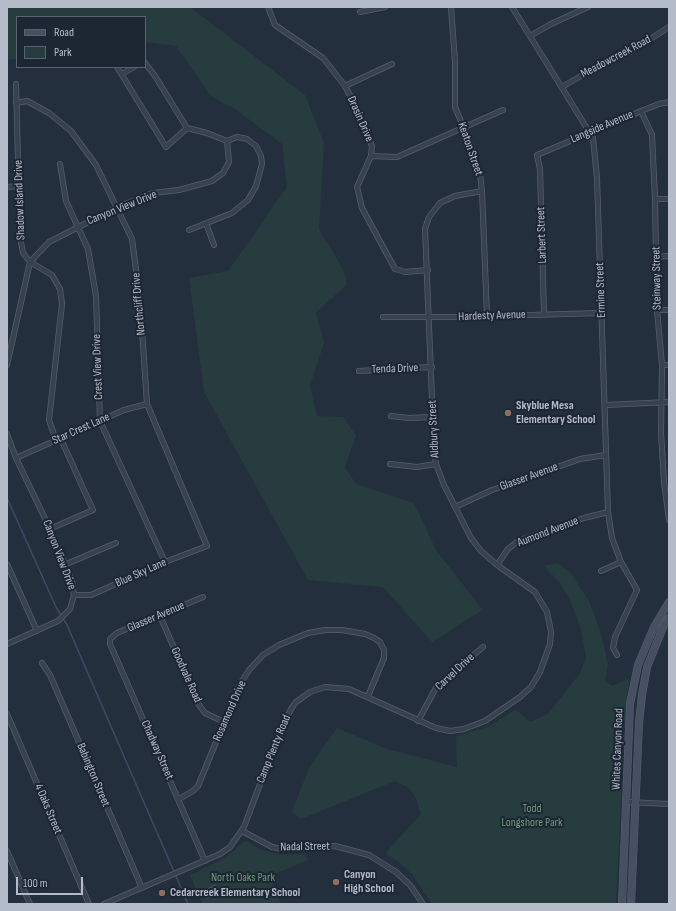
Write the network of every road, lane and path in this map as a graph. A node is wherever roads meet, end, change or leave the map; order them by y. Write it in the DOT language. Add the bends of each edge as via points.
graph roads {
  1 [pos="268,7"];
  2 [pos="385,7"];
  3 [pos="451,7"];
  4 [pos="512,7"];
  5 [pos="588,7"];
  6 [pos="360,12"];
  7 [pos="669,27"];
  8 [pos="530,36"];
  9 [pos="146,64"];
  10 [pos="392,64"];
  11 [pos="118,68"];
  12 [pos="132,68"];
  13 [pos="122,74"];
  14 [pos="16,84"];
  15 [pos="345,86"];
  16 [pos="562,87"];
  17 [pos="669,102"];
  18 [pos="16,103"];
  19 [pos="503,110"];
  20 [pos="641,110"];
  21 [pos="188,128"];
  22 [pos="464,128"];
  23 [pos="591,132"];
  24 [pos="227,141"];
  25 [pos="537,155"];
  26 [pos="371,156"];
  27 [pos="60,164"];
  28 [pos="20,186"];
  29 [pos="7,187"];
  30 [pos="482,192"];
  31 [pos="655,199"];
  32 [pos="669,199"];
  33 [pos="118,207"];
  34 [pos="206,223"];
  35 [pos="76,227"];
  36 [pos="189,230"];
  37 [pos="214,246"];
  38 [pos="669,256"];
  39 [pos="656,257"];
  40 [pos="30,262"];
  41 [pos="428,270"];
  42 [pos="657,310"];
  43 [pos="669,310"];
  44 [pos="601,312"];
  45 [pos="544,314"];
  46 [pos="487,316"];
  47 [pos="383,317"];
  48 [pos="430,318"];
  49 [pos="7,365"];
  50 [pos="662,365"];
  51 [pos="669,365"];
  52 [pos="432,368"];
  53 [pos="359,371"];
  54 [pos="669,402"];
  55 [pos="662,403"];
  56 [pos="147,404"];
  57 [pos="605,405"];
  58 [pos="391,416"];
  59 [pos="433,417"];
  60 [pos="100,421"];
  61 [pos="7,434"];
  62 [pos="58,438"];
  63 [pos="606,455"];
  64 [pos="16,458"];
  65 [pos="390,464"];
  66 [pos="436,464"];
  67 [pos="455,507"];
  68 [pos="608,512"];
  69 [pos="669,520"];
  70 [pos="50,529"];
  71 [pos="116,543"];
  72 [pos="207,546"];
  73 [pos="165,562"];
  74 [pos="621,562"];
  75 [pos="7,564"];
  76 [pos="64,565"];
  77 [pos="497,565"];
  78 [pos="601,571"];
  79 [pos="74,595"];
  80 [pos="203,597"];
  81 [pos="669,602"];
  82 [pos="160,616"];
  83 [pos="669,618"];
  84 [pos="37,632"];
  85 [pos="110,639"];
  86 [pos="7,644"];
  87 [pos="484,647"];
  88 [pos="617,654"];
  89 [pos="544,661"];
  90 [pos="42,663"];
  91 [pos="368,696"];
  92 [pos="7,714"];
  93 [pos="418,721"];
  94 [pos="224,722"];
  95 [pos="179,799"];
  96 [pos="627,802"];
  97 [pos="635,802"];
  98 [pos="669,804"];
  99 [pos="242,831"];
  100 [pos="7,851"];
  101 [pos="205,861"];
  102 [pos="142,888"];
  103 [pos="30,904"];
  104 [pos="89,904"];
  105 [pos="104,904"];
  106 [pos="423,904"];
  107 [pos="622,904"];
  108 [pos="631,904"];
  1 -- 15 [label="street, Drasin Drive" via="275,25 323,58"];
  2 -- 6 [label="street"];
  3 -- 22 [label="street, Keaton Street" via="455,107"];
  4 -- 8 [label="street, Ermine Street"];
  5 -- 8 [label="street"];
  7 -- 16 [label="street, Meadowcreek Road" via="630,52"];
  8 -- 16 [label="street, Ermine Street"];
  9 -- 21 [label="street"];
  10 -- 15 [label="street"];
  11 -- 13 [label="street"];
  12 -- 13 [label="street"];
  13 -- 21 [label="street" via="166,147"];
  14 -- 18 [label="street, Shadow Island Drive"];
  15 -- 26 [label="street, Drasin Drive" via="372,146"];
  16 -- 23 [label="street, Ermine Street"];
  17 -- 20 [label="street, Langside Avenue"];
  18 -- 28 [label="street, Shadow Island Drive"];
  18 -- 33 [label="street, Northcliff Drive" via="27,101 49,113 71,131 96,165"];
  19 -- 22 [label="street"];
  20 -- 23 [label="street, Langside Avenue"];
  20 -- 31 [label="street, Steinway Street" via="652,135"];
  21 -- 24 [label="street"];
  22 -- 26 [label="street" via="398,157"];
  22 -- 30 [label="street, Keaton Street" via="480,174"];
  23 -- 25 [label="street, Langside Avenue"];
  23 -- 44 [label="street, Ermine Street" via="598,178"];
  24 -- 33 [label="street, Canyon View Drive" via="229,162 223,173 212,181 180,190 154,193"];
  24 -- 34 [label="street" via="247,139 256,146 261,156 260,173 248,200 232,213"];
  25 -- 45 [label="street, Larbert Street" via="540,169"];
  26 -- 41 [label="street, Drasin Drive" via="357,187 365,214 395,269 405,272"];
  27 -- 35 [label="street, Crest View Drive" via="66,201"];
  28 -- 29 [label="street"];
  28 -- 40 [label="street, Shadow Island Drive" via="20,237 23,253"];
  30 -- 41 [label="street, Aldbury Street" via="455,196 440,203 429,217 425,228"];
  30 -- 46 [label="street, Keaton Street"];
  31 -- 32 [label="street"];
  31 -- 39 [label="street, Steinway Street"];
  33 -- 35 [label="street, Canyon View Drive"];
  33 -- 56 [label="street, Northcliff Drive" via="132,239 140,300"];
  34 -- 36 [label="street"];
  34 -- 37 [label="street"];
  35 -- 40 [label="street, Canyon View Drive" via="49,242"];
  35 -- 60 [label="street, Crest View Drive" via="88,249 96,296"];
  38 -- 39 [label="street"];
  39 -- 42 [label="street, Steinway Street"];
  40 -- 49 [label="street"];
  40 -- 62 [label="street" via="52,275 60,289 62,304 49,420"];
  41 -- 48 [label="street, Aldbury Street"];
  42 -- 43 [label="street"];
  42 -- 50 [label="street, Steinway Street"];
  44 -- 45 [label="street, Hardesty Avenue"];
  44 -- 57 [label="street, Ermine Street"];
  45 -- 46 [label="street, Hardesty Avenue"];
  46 -- 48 [label="street, Hardesty Avenue"];
  47 -- 48 [label="street, Hardesty Avenue"];
  48 -- 52 [label="street, Aldbury Street"];
  50 -- 51 [label="street"];
  50 -- 55 [label="street, Steinway Street"];
  52 -- 53 [label="street, Tenda Drive"];
  52 -- 59 [label="street, Aldbury Street"];
  54 -- 55 [label="street"];
  55 -- 57 [label="street"];
  55 -- 69 [label="street, Steinway Street" via="661,432"];
  56 -- 60 [label="street, Star Crest Lane" via="124,410"];
  56 -- 72 [label="street, Northcliff Drive"];
  57 -- 63 [label="street, Ermine Street"];
  58 -- 59 [label="street"];
  59 -- 66 [label="street, Aldbury Street"];
  60 -- 62 [label="street, Star Crest Lane"];
  60 -- 73 [label="street, Crest View Drive"];
  61 -- 64 [label="street, Canyon View Drive"];
  62 -- 64 [label="street, Star Crest Lane"];
  62 -- 70 [label="street" via="93,510"];
  63 -- 67 [label="street, Glasser Avenue" via="580,458 492,490"];
  63 -- 68 [label="street, Ermine Street"];
  64 -- 70 [label="street, Canyon View Drive"];
  65 -- 66 [label="street" via="417,467"];
  66 -- 67 [label="street, Aldbury Street"];
  67 -- 77 [label="street, Aldbury Street" via="471,538"];
  68 -- 74 [label="street, Ermine Street" via="612,538"];
  68 -- 77 [label="street, Aumond Avenue" via="518,541 508,549"];
  70 -- 76 [label="street, Canyon View Drive"];
  71 -- 76 [label="street"];
  72 -- 73 [label="street, Blue Sky Lane"];
  73 -- 79 [label="street, Blue Sky Lane" via="91,595"];
  74 -- 78 [label="street"];
  74 -- 88 [label="street, Ermine Street" via="637,590 615,637 614,648"];
  75 -- 84 [label="street"];
  76 -- 79 [label="street, Canyon View Drive" via="72,581"];
  77 -- 89 [label="street, Aldbury Street" via="535,592 545,607 551,632"];
  79 -- 84 [label="street, Canyon View Drive" via="66,614 59,621"];
  80 -- 82 [label="street, Glasser Avenue"];
  81 -- 96 [label="main road, Whites Canyon Road" via="654,627 638,665 630,704"];
  82 -- 85 [label="street, Glasser Avenue" via="117,633"];
  82 -- 94 [label="street, Goodvale Road" via="199,706 205,713"];
  83 -- 97 [label="main road, Whites Canyon Road" via="647,667 639,723"];
  84 -- 86 [label="street, Canyon View Drive"];
  85 -- 95 [label="street, Chadway Street"];
  87 -- 93 [label="street, Carvel Drive" via="438,686"];
  89 -- 93 [label="street, Camp Plenty Road" via="531,687 484,721 464,729 450,730"];
  90 -- 102 [label="street, Babington Street" via="50,675"];
  91 -- 93 [label="street, Camp Plenty Road"];
  91 -- 94 [label="street, Rosamond Drive" via="384,658 380,642 365,634 342,630 320,631 293,638 263,655 239,686"];
  91 -- 99 [label="street, Camp Plenty Road" via="349,689 325,687 310,692 296,702 271,754"];
  92 -- 104 [label="street, 4 Oaks Street"];
  94 -- 95 [label="street, Rosamond Drive" via="198,786"];
  95 -- 101 [label="street, Chadway Street"];
  96 -- 97 [label="street"];
  96 -- 107 [label="main road, Whites Canyon Road"];
  97 -- 98 [label="street"];
  97 -- 108 [label="main road, Whites Canyon Road"];
  99 -- 101 [label="street, Camp Plenty Road" via="230,847"];
  99 -- 106 [label="street, Nadal Street" via="272,847 283,849 335,846 369,855 396,872 410,885"];
  100 -- 103 [label="street"];
  101 -- 102 [label="street, Camp Plenty Road"];
  102 -- 105 [label="street, Camp Plenty Road"];
}
